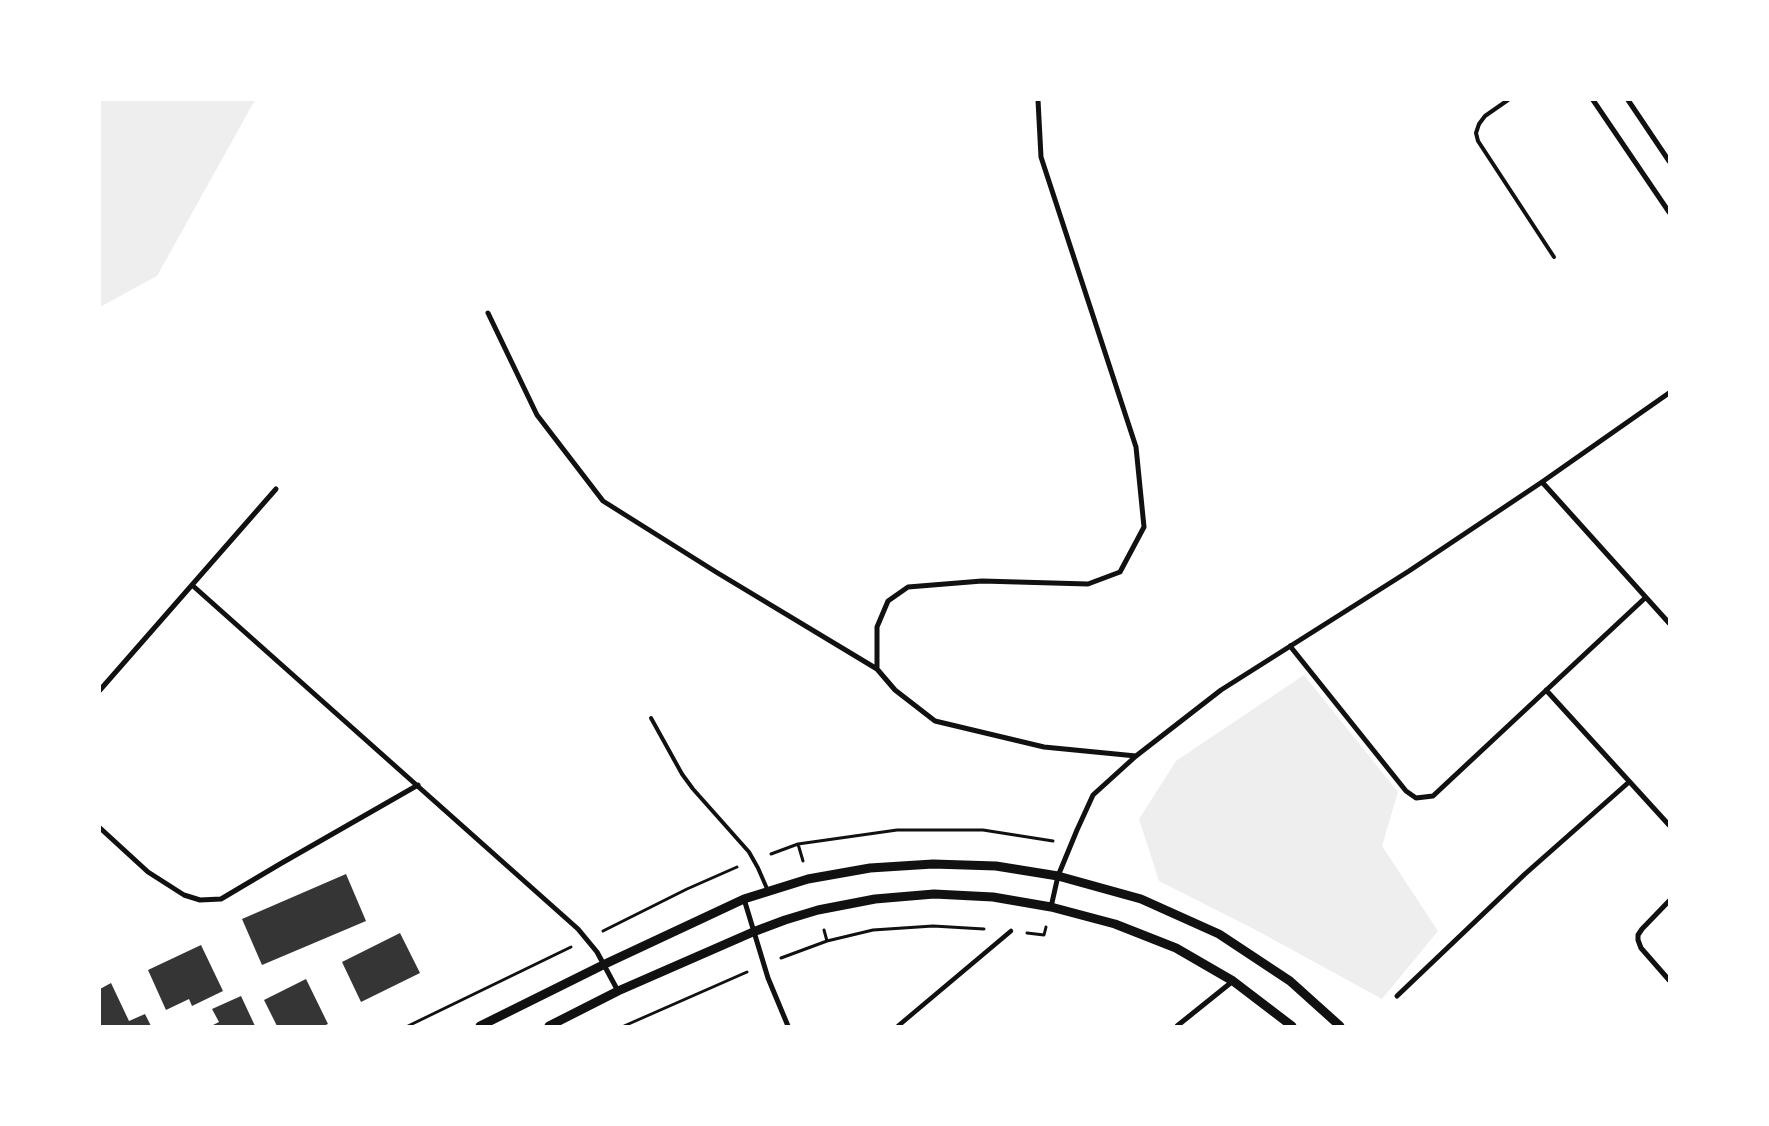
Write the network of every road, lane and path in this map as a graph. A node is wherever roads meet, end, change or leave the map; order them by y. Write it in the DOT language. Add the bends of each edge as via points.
graph roads {
  1 [pos="1038,100"];
  2 [pos="1508,100"];
  3 [pos="1593,100"];
  4 [pos="1628,100"];
  5 [pos="1669,161"];
  6 [pos="1669,212"];
  7 [pos="1554,257"];
  8 [pos="488,314"];
  9 [pos="1669,393"];
  10 [pos="1542,482"];
  11 [pos="276,489"];
  12 [pos="192,585"];
  13 [pos="1645,598"];
  14 [pos="1669,623"];
  15 [pos="1290,646"];
  16 [pos="877,669"];
  17 [pos="100,690"];
  18 [pos="1546,690"];
  19 [pos="651,718"];
  20 [pos="1136,756"];
  21 [pos="1629,782"];
  22 [pos="418,785"];
  23 [pos="1669,826"];
  24 [pos="100,828"];
  25 [pos="798,844"];
  26 [pos="1071,844"];
  27 [pos="1058,876"];
  28 [pos="768,891"];
  29 [pos="744,899"];
  30 [pos="1669,901"];
  31 [pos="1051,906"];
  32 [pos="1011,931"];
  33 [pos="753,932"];
  34 [pos="587,939"];
  35 [pos="827,941"];
  36 [pos="604,964"];
  37 [pos="763,965"];
  38 [pos="1669,980"];
  39 [pos="1233,981"];
  40 [pos="618,991"];
  41 [pos="1397,996"];
  42 [pos="408,1026"];
  43 [pos="480,1026"];
  44 [pos="548,1026"];
  45 [pos="624,1026"];
  46 [pos="788,1026"];
  47 [pos="898,1026"];
  48 [pos="1177,1026"];
  49 [pos="1292,1026"];
  50 [pos="1340,1026"];
  1 -- 16 [label="street" via="1041,157 1136,447 1144,527 1120,572 1088,584 982,581 908,587 888,601 877,627"];
  2 -- 7 [label="lane" via="1479,124 1478,141"];
  3 -- 6 [label="street"];
  4 -- 5 [label="street"];
  8 -- 16 [label="street" via="537,415 603,500"];
  9 -- 10 [label="street"];
  10 -- 13 [label="street"];
  10 -- 15 [label="street"];
  11 -- 12 [label="street"];
  12 -- 17 [label="street"];
  12 -- 22 [label="street"];
  13 -- 14 [label="street"];
  13 -- 18 [label="street"];
  15 -- 18 [label="street" via="1406,791 1416,798 1433,796"];
  15 -- 20 [label="street" via="1221,690"];
  16 -- 20 [label="street" via="895,690 935,722 1044,747"];
  18 -- 21 [label="street"];
  19 -- 28 [label="lane" via="693,789 749,852"];
  20 -- 26 [label="street" via="1094,795"];
  21 -- 23 [label="street"];
  21 -- 41 [label="street" via="1525,874"];
  22 -- 24 [label="street" via="221,900 200,900 184,895 148,872"];
  22 -- 34 [label="street"];
  25 -- 26 [label="path" via="897,830 983,830"];
  26 -- 27 [label="street"];
  27 -- 28 [label="street" via="996,866 933,864 870,868 808,879"];
  27 -- 31 [label="street"];
  27 -- 50 [label="street" via="1141,899 1218,934 1290,981"];
  28 -- 29 [label="street"];
  29 -- 33 [label="street"];
  29 -- 36 [label="street"];
  30 -- 38 [label="street" via="1638,935 1641,948"];
  31 -- 32 [label="path" via="1044,935"];
  31 -- 33 [label="street" via="993,897 944,895 875,899 818,910"];
  31 -- 39 [label="street" via="1115,924 1176,948"];
  32 -- 35 [label="path" via="933,926 873,930"];
  32 -- 47 [label="street"];
  33 -- 37 [label="street"];
  33 -- 40 [label="street"];
  34 -- 36 [label="street"];
  34 -- 42 [label="path"];
  36 -- 40 [label="street"];
  36 -- 43 [label="street"];
  37 -- 45 [label="path"];
  37 -- 46 [label="street"];
  39 -- 48 [label="street"];
  39 -- 49 [label="street"];
  40 -- 44 [label="street"];
}
